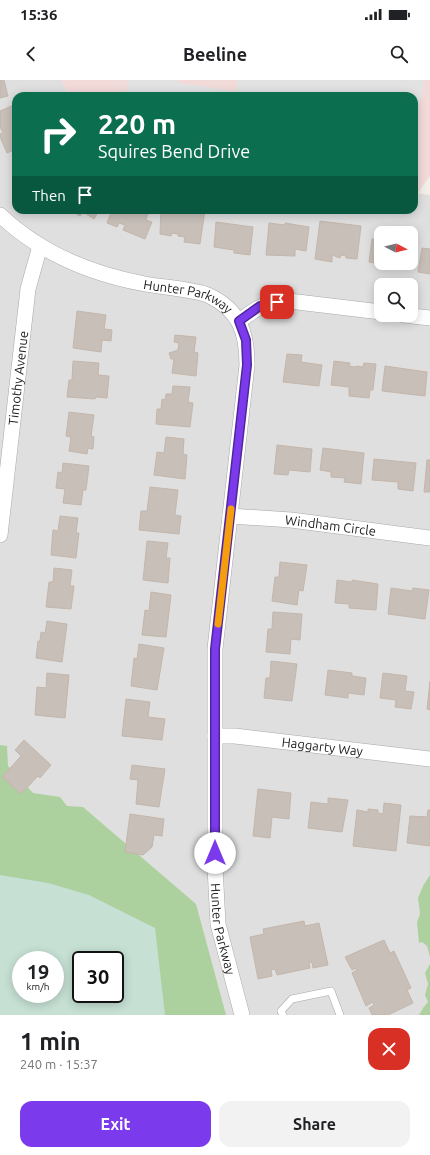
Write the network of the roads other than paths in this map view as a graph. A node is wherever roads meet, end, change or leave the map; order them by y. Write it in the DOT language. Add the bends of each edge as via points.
graph roads {
  1 [pos="0,215"];
  2 [pos="40,246"];
  3 [pos="374,311"];
  4 [pos="418,317"];
  5 [pos="430,318"];
  6 [pos="239,321"];
  7 [pos="230,516"];
  8 [pos="0,535"];
  9 [pos="430,538"];
  10 [pos="214,736"];
  11 [pos="430,759"];
  12 [pos="242,1015"];
  13 [pos="283,1015"];
  14 [pos="340,1015"];
  1 -- 2 [label="street, Hunter Parkway"];
  2 -- 6 [label="street, Hunter Parkway" via="80,267 105,275 208,295 218,300"];
  2 -- 8 [label="street, Timothy Avenue" via="28,289"];
  3 -- 6 [label="street" via="289,301 260,306"];
  4 -- 5 [label="street"];
  6 -- 7 [label="street, Hunter Parkway" via="246,340 247,365"];
  7 -- 9 [label="street, Windham Circle" via="291,520"];
  7 -- 10 [label="street, Hunter Parkway" via="215,649"];
  10 -- 11 [label="street, Haggarty Way" via="235,736"];
  10 -- 12 [label="street, Hunter Parkway" via="218,924"];
  13 -- 14 [label="lane" via="281,1010 292,999 331,991"];
}
